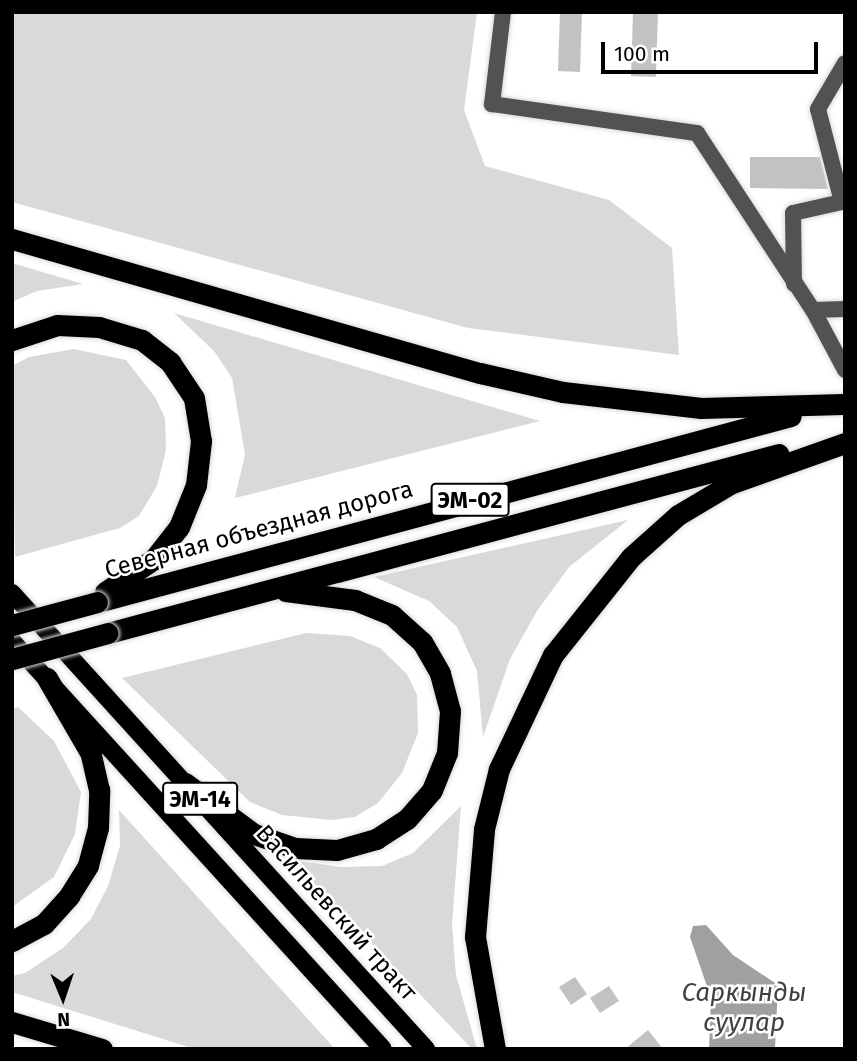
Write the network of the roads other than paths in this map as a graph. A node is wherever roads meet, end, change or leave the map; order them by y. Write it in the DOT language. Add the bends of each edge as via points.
graph roads {
  1 [pos="503,12"];
  2 [pos="845,63"];
  3 [pos="12,239"];
  4 [pos="794,284"];
  5 [pos="813,310"];
  6 [pos="845,310"];
  7 [pos="12,340"];
  8 [pos="845,370"];
  9 [pos="844,404"];
  10 [pos="845,442"];
  11 [pos="12,593"];
  12 [pos="235,598"];
  13 [pos="89,604"];
  14 [pos="12,625"];
  15 [pos="12,641"];
  16 [pos="12,659"];
  17 [pos="47,678"];
  18 [pos="185,783"];
  19 [pos="12,941"];
  20 [pos="12,1022"];
  21 [pos="102,1049"];
  22 [pos="383,1049"];
  23 [pos="426,1049"];
  24 [pos="495,1049"];
  1 -- 4 [label="lane" via="492,104 697,133"];
  2 -- 4 [label="lane" via="818,109 842,202 793,213"];
  3 -- 9 [label="highway" via="480,373 563,392 701,408"];
  4 -- 5 [label="lane"];
  5 -- 6 [label="lane"];
  5 -- 8 [label="lane"];
  7 -- 13 [label="highway" via="57,325 99,327 131,337 170,362 194,398 201,441 196,485 178,527 154,559"];
  9 -- 13 [label="highway, Северная объездная дорога / ЭМ-02" via="719,432"];
  10 -- 12 [label="highway, ЭМ-02" via="679,477"];
  10 -- 24 [label="highway" via="732,483 678,515 631,557 553,655 499,769 484,829 475,937"];
  11 -- 18 [label="main road, Васильевский тракт / ЭМ-14"];
  12 -- 16 [label="highway, ЭМ-02, bridge"];
  12 -- 18 [label="highway" via="317,592 392,615 422,642 440,673 450,711 447,753 432,790 407,820 376,839 337,850 295,848 254,834"];
  13 -- 14 [label="highway, Северная объездная дорога / ЭМ-02, bridge"];
  15 -- 17 [label="main road, ЭМ-14"];
  17 -- 19 [label="highway" via="91,754 99,790 98,828 88,865 69,896 44,924"];
  17 -- 22 [label="main road, ЭМ-14"];
  18 -- 23 [label="main road, Васильевский тракт / ЭМ-14"];
  20 -- 21 [label="highway"];
}
